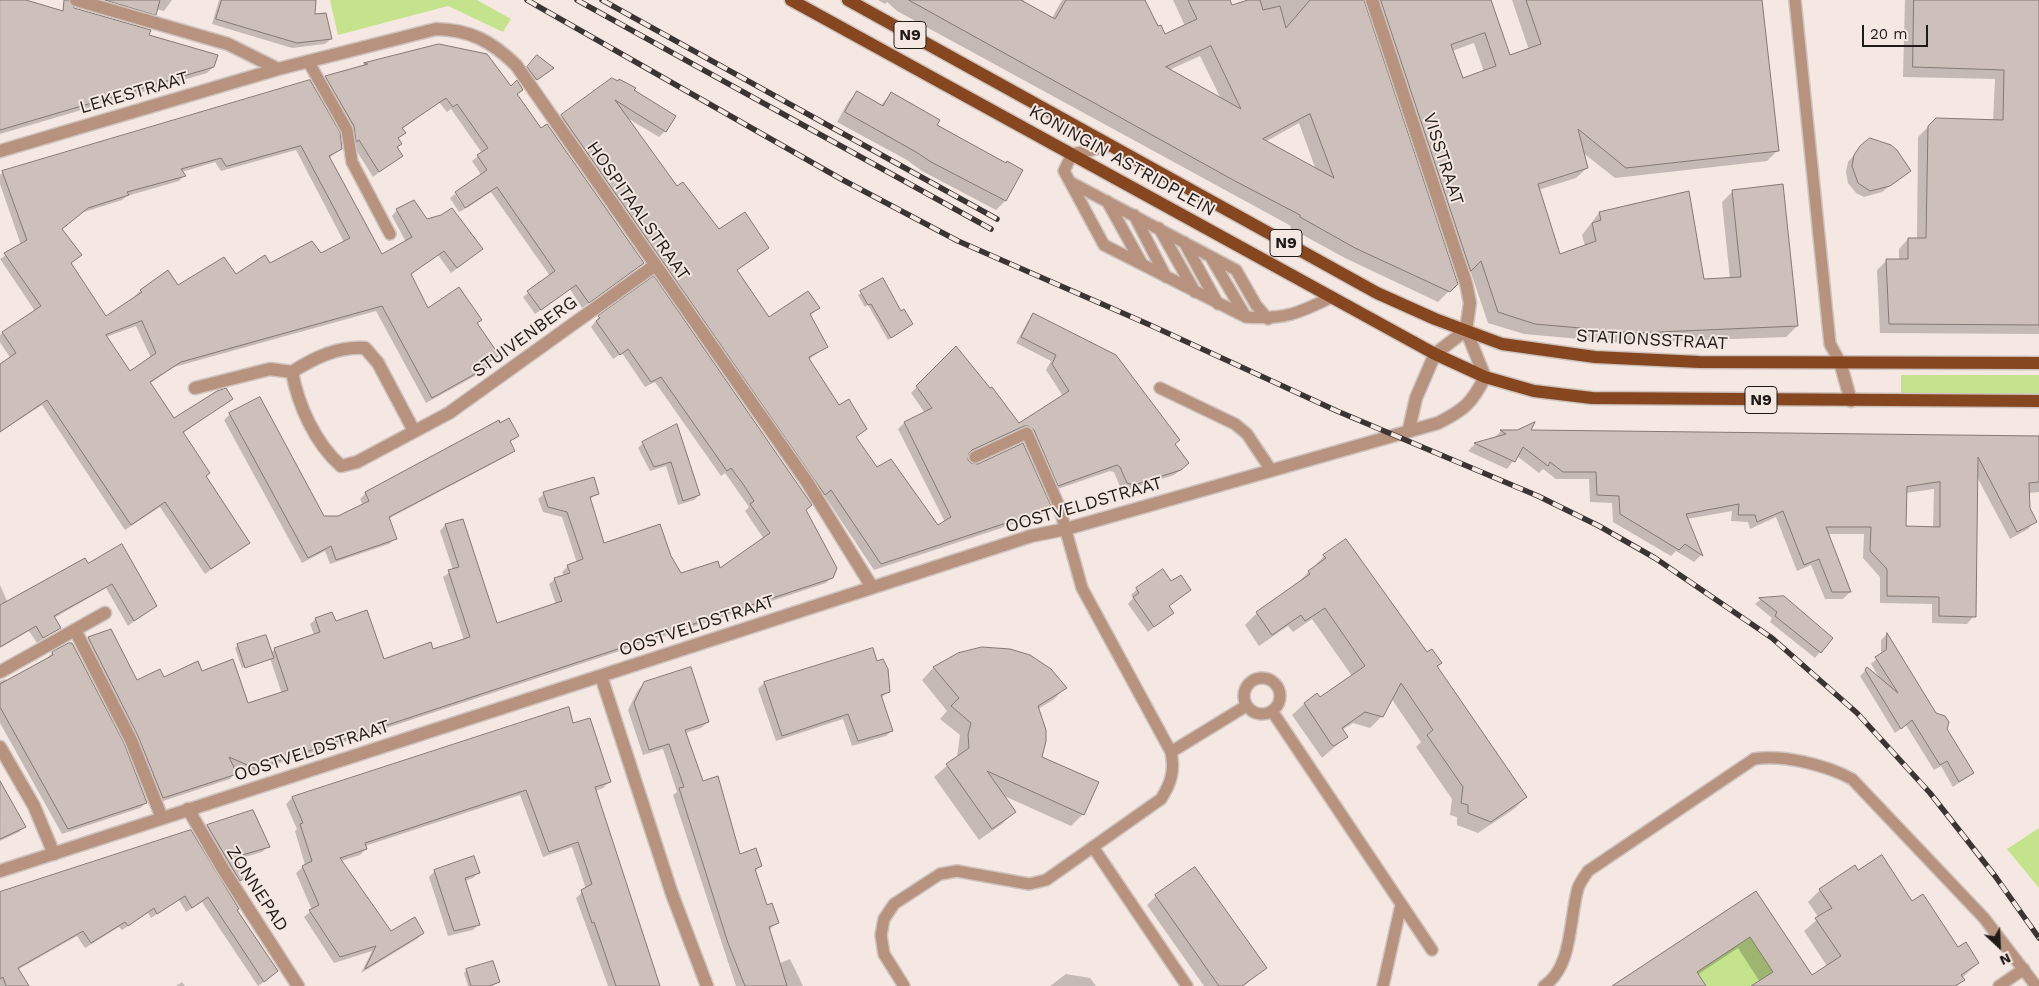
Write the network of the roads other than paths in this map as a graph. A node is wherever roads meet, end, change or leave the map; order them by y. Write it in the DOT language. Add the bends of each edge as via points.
graph roads {
  1 [pos="76,0"];
  2 [pos="791,0"];
  3 [pos="848,0"];
  4 [pos="1372,0"];
  5 [pos="1795,0"];
  6 [pos="308,61"];
  7 [pos="278,69"];
  8 [pos="1111,146"];
  9 [pos="0,151"];
  10 [pos="1072,154"];
  11 [pos="1070,182"];
  12 [pos="1107,201"];
  13 [pos="1134,215"];
  14 [pos="1159,228"];
  15 [pos="390,234"];
  16 [pos="1184,242"];
  17 [pos="1210,256"];
  18 [pos="1142,264"];
  19 [pos="654,266"];
  20 [pos="1166,277"];
  21 [pos="1195,292"];
  22 [pos="1332,297"];
  23 [pos="1218,304"];
  24 [pos="1246,317"];
  25 [pos="1268,319"];
  26 [pos="1466,330"];
  27 [pos="1435,354"];
  28 [pos="1840,362"];
  29 [pos="2039,362"];
  30 [pos="292,372"];
  31 [pos="1485,377"];
  32 [pos="195,388"];
  33 [pos="1160,388"];
  34 [pos="1851,401"];
  35 [pos="2039,401"];
  36 [pos="1409,429"];
  37 [pos="414,431"];
  38 [pos="975,457"];
  39 [pos="1271,470"];
  40 [pos="1066,529"];
  41 [pos="872,587"];
  42 [pos="105,614"];
  43 [pos="75,630"];
  44 [pos="0,672"];
  45 [pos="601,676"];
  46 [pos="1246,706"];
  47 [pos="1272,711"];
  48 [pos="0,747"];
  49 [pos="1171,752"];
  50 [pos="188,810"];
  51 [pos="162,818"];
  52 [pos="1093,847"];
  53 [pos="54,854"];
  54 [pos="0,871"];
  55 [pos="1401,905"];
  56 [pos="1432,950"];
  57 [pos="2024,969"];
  58 [pos="298,986"];
  59 [pos="707,986"];
  60 [pos="904,986"];
  61 [pos="1187,986"];
  62 [pos="1383,986"];
  63 [pos="1544,986"];
  64 [pos="1999,986"];
  65 [pos="2036,986"];
  1 -- 7 [label="street" via="228,44"];
  2 -- 10 [label="main road, KONINGIN ASTRIDPLEIN / N9"];
  3 -- 8 [label="main road, KONINGIN ASTRIDPLEIN / N9"];
  4 -- 26 [label="street, VISSTRAAT" via="1466,283 1470,304"];
  5 -- 28 [label="lane" via="1830,344"];
  6 -- 7 [label="street, HOSPITAALSTRAAT"];
  6 -- 15 [label="lane" via="347,130 352,162"];
  6 -- 19 [label="street, HOSPITAALSTRAAT" via="436,29 458,30 480,38 516,65"];
  7 -- 9 [label="street, LEKESTRAAT"];
  8 -- 10 [label="lane"];
  8 -- 26 [label="main road, KONINGIN ASTRIDPLEIN / N9" via="1377,293"];
  10 -- 11 [label="lane" via="1064,171"];
  10 -- 22 [label="main road, KONINGIN ASTRIDPLEIN / N9"];
  11 -- 12 [label="lane"];
  11 -- 18 [label="lane" via="1104,245"];
  12 -- 13 [label="lane"];
  12 -- 18 [label="lane"];
  13 -- 14 [label="lane"];
  13 -- 20 [label="lane"];
  14 -- 16 [label="lane"];
  14 -- 21 [label="lane"];
  16 -- 17 [label="lane"];
  16 -- 23 [label="lane"];
  17 -- 24 [label="lane"];
  17 -- 25 [label="lane" via="1236,270"];
  18 -- 20 [label="lane"];
  19 -- 37 [label="street, STUIVENBERG" via="450,413"];
  19 -- 41 [label="street, HOSPITAALSTRAAT" via="807,482"];
  20 -- 21 [label="lane"];
  21 -- 23 [label="lane"];
  22 -- 25 [label="lane" via="1295,315"];
  22 -- 27 [label="main road, KONINGIN ASTRIDPLEIN / N9"];
  23 -- 24 [label="lane"];
  24 -- 25 [label="lane"];
  26 -- 27 [label="street"];
  26 -- 28 [label="main road, STATIONSSTRAAT / N9" via="1502,344 1595,357 1698,362"];
  26 -- 31 [label="street"];
  27 -- 31 [label="main road, N9"];
  27 -- 36 [label="street" via="1416,398"];
  28 -- 29 [label="main road, STATIONSSTRAAT / N9"];
  28 -- 34 [label="street"];
  30 -- 32 [label="street" via="270,369"];
  30 -- 37 [label="street" via="312,359 348,347 365,348 378,363"];
  30 -- 37 [label="street, STUIVENBERG" via="296,398 328,455 341,466 357,462"];
  31 -- 34 [label="main road, N9" via="1534,391 1592,398"];
  31 -- 36 [label="street, OOSTVELDSTRAAT" via="1461,411 1438,422"];
  33 -- 39 [label="lane" via="1235,424 1247,434"];
  34 -- 35 [label="main road, N9"];
  36 -- 39 [label="street, OOSTVELDSTRAAT"];
  38 -- 40 [label="lane" via="1027,433"];
  39 -- 40 [label="street, OOSTVELDSTRAAT"];
  40 -- 41 [label="street, OOSTVELDSTRAAT" via="1031,536"];
  40 -- 49 [label="lane" via="1082,588"];
  41 -- 45 [label="street, OOSTVELDSTRAAT"];
  42 -- 43 [label="street"];
  43 -- 44 [label="street"];
  43 -- 51 [label="street" via="131,740"];
  45 -- 50 [label="street, OOSTVELDSTRAAT"];
  45 -- 59 [label="street" via="672,894"];
  46 -- 47 [label="lane" via="1261,714"];
  46 -- 47 [label="lane" via="1244,695 1249,684 1266,678 1279,690 1279,702"];
  46 -- 49 [label="lane"];
  47 -- 55 [label="lane"];
  48 -- 53 [label="street" via="34,806"];
  49 -- 52 [label="lane" via="1174,766 1170,783 1160,798"];
  50 -- 51 [label="street, OOSTVELDSTRAAT"];
  50 -- 58 [label="street, ZONNEPAD"];
  51 -- 53 [label="street, OOSTVELDSTRAAT"];
  52 -- 60 [label="lane" via="1046,880 1029,884 957,871 940,874 894,904 884,919 881,935 884,954"];
  52 -- 61 [label="lane"];
  53 -- 54 [label="street, OOSTVELDSTRAAT"];
  55 -- 56 [label="lane"];
  55 -- 62 [label="lane"];
  57 -- 63 [label="lane" via="1984,918 1852,778 1837,770 1771,756 1754,759 1588,871 1579,886 1562,965 1554,980"];
  57 -- 64 [label="lane"];
  57 -- 65 [label="lane"];
}
